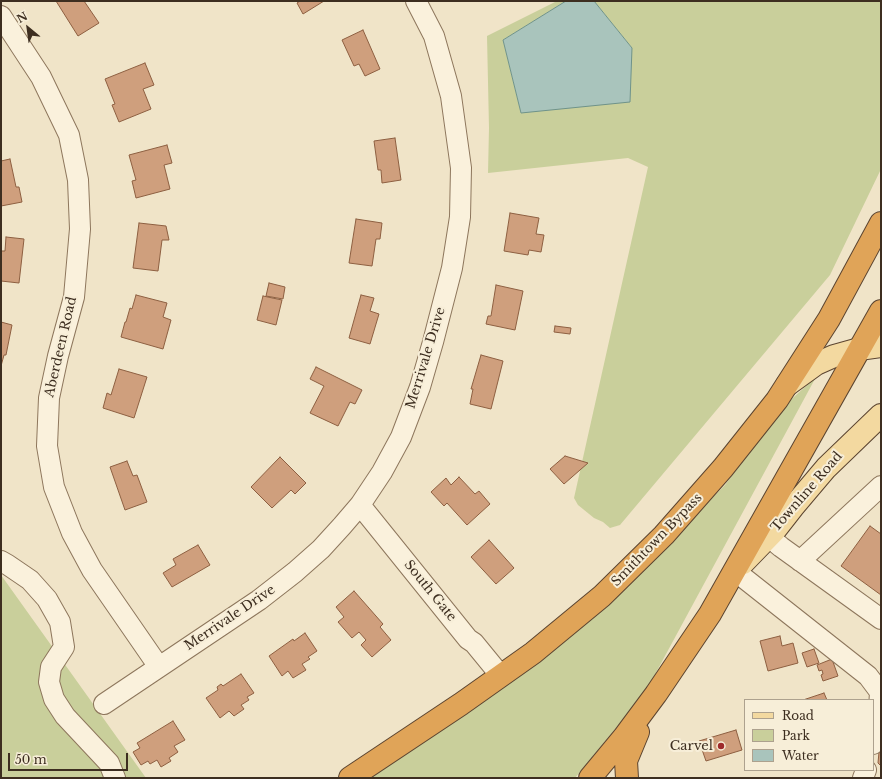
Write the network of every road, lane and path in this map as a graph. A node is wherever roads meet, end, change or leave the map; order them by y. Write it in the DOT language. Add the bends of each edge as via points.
graph roads {
  1 [pos="416,1"];
  2 [pos="1,16"];
  3 [pos="881,223"];
  4 [pos="881,312"];
  5 [pos="881,346"];
  6 [pos="859,349"];
  7 [pos="787,385"];
  8 [pos="877,425"];
  9 [pos="881,486"];
  10 [pos="360,505"];
  11 [pos="768,537"];
  12 [pos="1,561"];
  13 [pos="800,561"];
  14 [pos="735,571"];
  15 [pos="881,620"];
  16 [pos="159,667"];
  17 [pos="501,676"];
  18 [pos="656,694"];
  19 [pos="104,704"];
  20 [pos="874,740"];
  21 [pos="115,778"];
  22 [pos="350,778"];
  23 [pos="590,778"];
  24 [pos="627,778"];
  1 -- 10 [label="street, Merrivale Drive" via="434,36 451,96 461,168 460,217 452,268 420,387 401,436 382,472"];
  2 -- 16 [label="street, Aberdeen Road" via="41,77 63,122 69,136 78,180 80,229 74,297 48,398 47,446 54,488 72,533 92,570"];
  3 -- 7 [label="highway, Smithtown Bypass" via="829,319"];
  4 -- 6 [label="highway"];
  5 -- 6 [label="main road"];
  6 -- 7 [label="main road" via="816,364"];
  6 -- 14 [label="highway"];
  7 -- 17 [label="highway, Smithtown Bypass" via="705,490 644,556 579,616"];
  8 -- 11 [label="main road, Townline Road" via="826,468"];
  9 -- 13 [label="street"];
  10 -- 16 [label="street, Merrivale Drive" via="321,549 295,572 259,600"];
  10 -- 17 [label="street, South Gate"];
  11 -- 13 [label="street"];
  11 -- 14 [label="main road, Townline Road"];
  12 -- 21 [label="street" via="30,580 47,598 60,622 64,647 51,667 49,682 54,699 65,716 109,763"];
  13 -- 15 [label="street"];
  14 -- 18 [label="highway" via="692,642"];
  14 -- 20 [label="street" via="868,676 880,692 878,726"];
  16 -- 19 [label="street, Merrivale Drive"];
  17 -- 22 [label="highway, Smithtown Bypass"];
  18 -- 23 [label="highway"];
  18 -- 24 [label="highway" via="626,761"];
}
